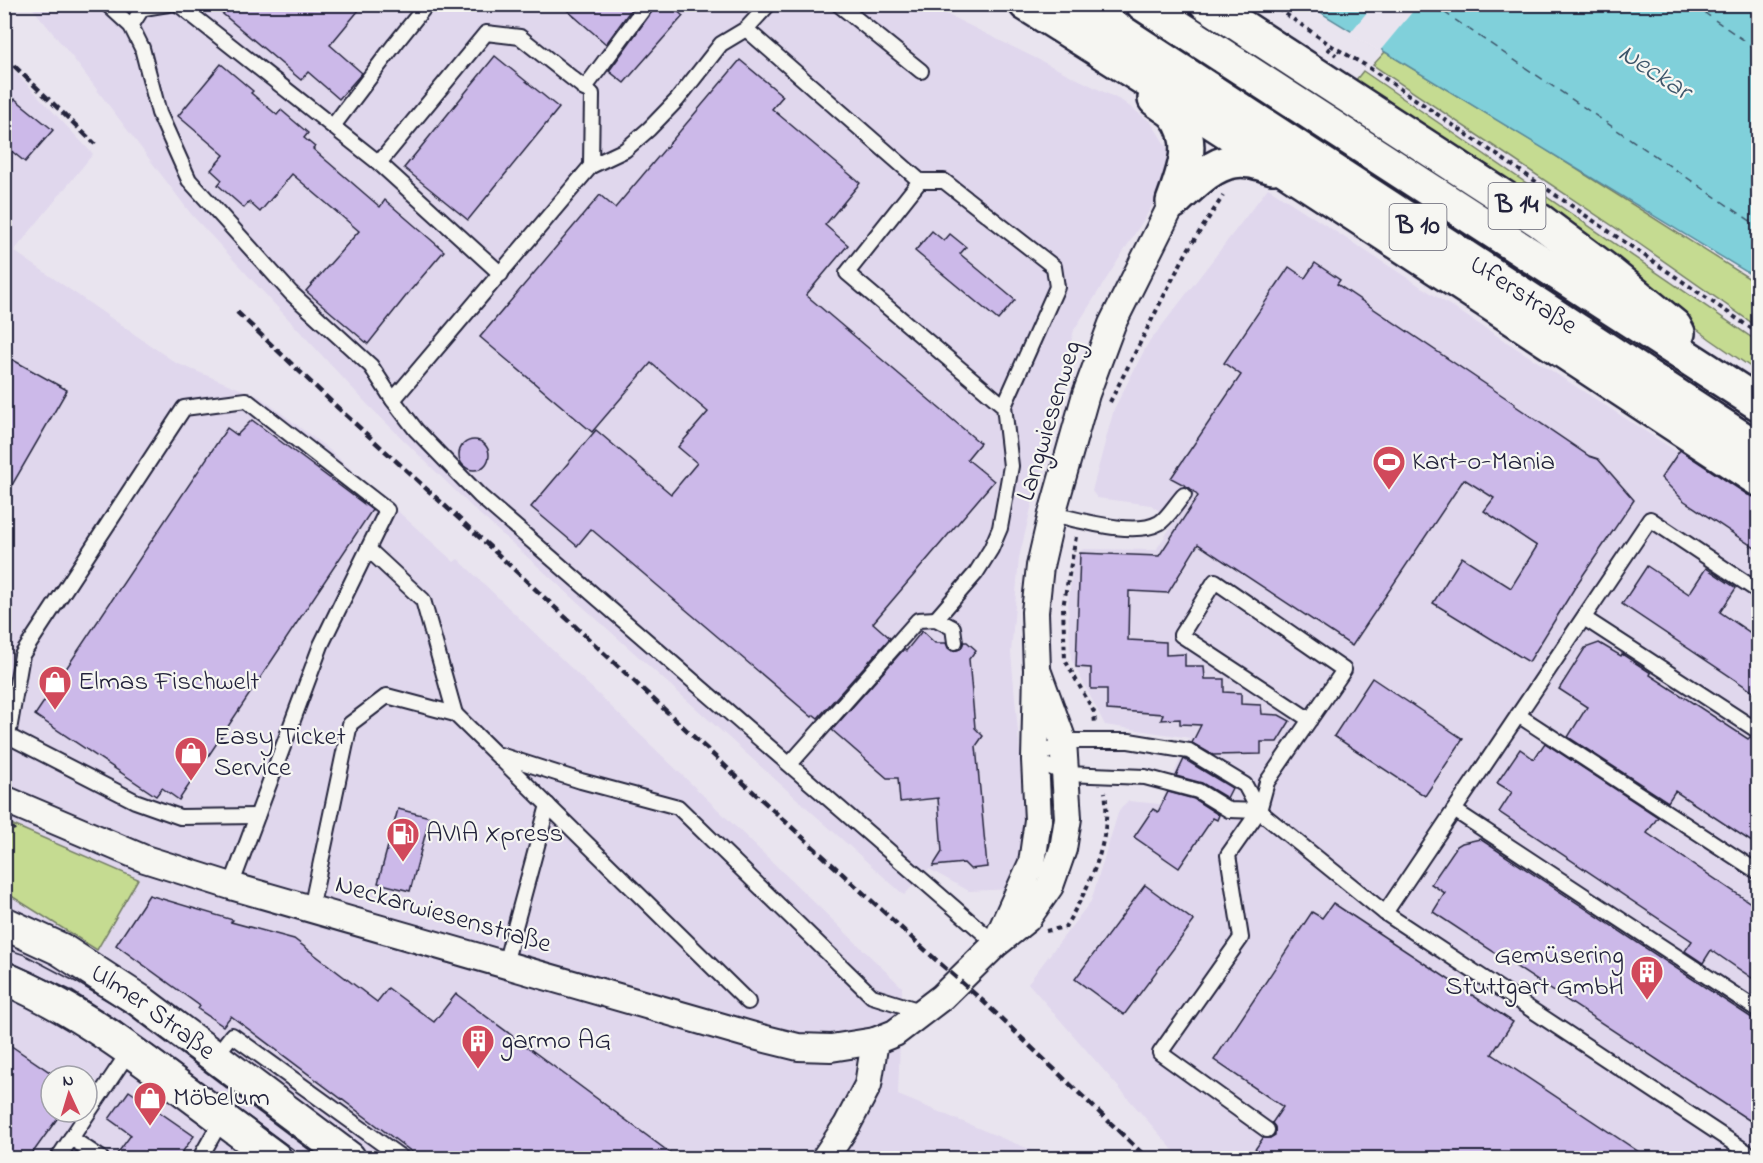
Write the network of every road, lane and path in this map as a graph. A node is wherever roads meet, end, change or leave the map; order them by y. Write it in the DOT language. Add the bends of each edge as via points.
graph roads {
  1 [pos="107,4"];
  2 [pos="168,4"];
  3 [pos="178,4"];
  4 [pos="427,4"];
  5 [pos="647,4"];
  6 [pos="769,4"];
  7 [pos="838,4"];
  8 [pos="1026,4"];
  9 [pos="1078,4"];
  10 [pos="1143,4"];
  11 [pos="1207,4"];
  12 [pos="1271,4"];
  13 [pos="144,6"];
  14 [pos="131,26"];
  15 [pos="746,29"];
  16 [pos="1327,48"];
  17 [pos="1335,55"];
  18 [pos="1117,61"];
  19 [pos="921,71"];
  20 [pos="584,89"];
  21 [pos="333,126"];
  22 [pos="380,163"];
  23 [pos="591,166"];
  24 [pos="1286,170"];
  25 [pos="920,182"];
  26 [pos="1229,188"];
  27 [pos="1173,202"];
  28 [pos="501,274"];
  29 [pos="1758,333"];
  30 [pos="1690,359"];
  31 [pos="393,400"];
  32 [pos="1111,400"];
  33 [pos="1758,403"];
  34 [pos="1004,406"];
  35 [pos="1758,449"];
  36 [pos="1758,479"];
  37 [pos="1184,495"];
  38 [pos="1052,514"];
  39 [pos="1075,544"];
  40 [pos="368,549"];
  41 [pos="1758,591"];
  42 [pos="1584,618"];
  43 [pos="936,619"];
  44 [pos="955,642"];
  45 [pos="1036,670"];
  46 [pos="1094,712"];
  47 [pos="455,714"];
  48 [pos="1518,715"];
  49 [pos="1310,720"];
  50 [pos="1758,731"];
  51 [pos="6,738"];
  52 [pos="1063,741"];
  53 [pos="497,754"];
  54 [pos="1035,760"];
  55 [pos="790,764"];
  56 [pos="1065,774"];
  57 [pos="4,799"];
  58 [pos="548,805"];
  59 [pos="1454,810"];
  60 [pos="1259,811"];
  61 [pos="257,816"];
  62 [pos="1758,872"];
  63 [pos="231,886"];
  64 [pos="311,909"];
  65 [pos="1385,913"];
  66 [pos="4,923"];
  67 [pos="996,944"];
  68 [pos="505,964"];
  69 [pos="4,978"];
  70 [pos="748,1002"];
  71 [pos="1758,1010"];
  72 [pos="924,1012"];
  73 [pos="875,1041"];
  74 [pos="130,1050"];
  75 [pos="215,1058"];
  76 [pos="222,1119"];
  77 [pos="1268,1130"];
  78 [pos="71,1138"];
  79 [pos="58,1158"];
  80 [pos="101,1158"];
  81 [pos="200,1158"];
  82 [pos="275,1158"];
  83 [pos="349,1158"];
  84 [pos="402,1158"];
  85 [pos="825,1158"];
  86 [pos="1755,1158"];
  1 -- 14 [label="lane"];
  2 -- 13 [label="lane"];
  3 -- 21 [label="lane"];
  4 -- 21 [label="lane"];
  5 -- 20 [label="lane"];
  6 -- 15 [label="lane"];
  7 -- 19 [label="lane"];
  8 -- 18 [label="highway"];
  9 -- 35 [label="highway, Uferstraße / B 10"];
  10 -- 30 [label="highway, Uferstraße / B 10"];
  11 -- 30 [label="highway, B 14" via="1540,221 1674,326"];
  12 -- 29 [label="path"];
  13 -- 14 [label="lane"];
  14 -- 31 [label="lane" via="142,48 159,113 189,180 291,293 371,366"];
  15 -- 23 [label="lane" via="721,44 649,129 625,150"];
  15 -- 25 [label="lane"];
  16 -- 17 [label="path, bridge"];
  18 -- 24 [label="highway"];
  18 -- 27 [label="highway" via="1182,125 1187,139 1186,165"];
  20 -- 22 [label="lane" via="520,37 486,33"];
  20 -- 23 [label="lane" via="592,94"];
  21 -- 22 [label="lane"];
  22 -- 28 [label="lane"];
  23 -- 28 [label="lane"];
  24 -- 27 [label="highway" via="1248,160 1229,161 1214,167"];
  24 -- 36 [label="highway"];
  25 -- 34 [label="lane" via="945,181 1054,267 1057,287"];
  25 -- 34 [label="lane" via="847,273"];
  26 -- 32 [label="path" via="1184,258"];
  27 -- 38 [label="street, Langwiesenweg" via="1112,324 1086,394"];
  28 -- 31 [label="lane"];
  30 -- 33 [label="highway, Uferstraße / B 10"];
  31 -- 55 [label="lane" via="416,430 480,496"];
  34 -- 43 [label="lane" via="1011,466 1000,528 975,573"];
  37 -- 38 [label="lane" via="1161,523 1144,528 1120,528"];
  38 -- 45 [label="street, Langwiesenweg" via="1035,612"];
  39 -- 46 [label="path" via="1063,607 1065,660"];
  40 -- 47 [label="lane" via="423,600"];
  40 -- 51 [label="lane" via="387,510 246,400 184,408 22,655"];
  40 -- 61 [label="lane" via="321,645"];
  41 -- 42 [label="lane" via="1650,519"];
  42 -- 48 [label="lane"];
  42 -- 50 [label="lane"];
  43 -- 44 [label="lane" via="952,628"];
  43 -- 55 [label="lane" via="918,620"];
  45 -- 52 [label="street, Langwiesenweg"];
  45 -- 54 [label="street, Langwiesenweg"];
  47 -- 53 [label="lane"];
  47 -- 64 [label="lane" via="387,696 350,724"];
  48 -- 59 [label="lane"];
  48 -- 62 [label="lane"];
  49 -- 49 [label="lane" via="1181,635 1215,581 1344,670"];
  49 -- 60 [label="lane" via="1267,782"];
  51 -- 61 [label="lane" via="135,801 180,817"];
  52 -- 54 [label="lane"];
  52 -- 56 [label="street, Langwiesenweg"];
  52 -- 60 [label="lane" via="1129,741 1189,751 1245,785"];
  53 -- 58 [label="lane"];
  53 -- 72 [label="lane" via="678,807 872,996"];
  54 -- 56 [label="lane"];
  54 -- 67 [label="street, Langwiesenweg" via="1038,820 1032,862"];
  55 -- 67 [label="lane"];
  56 -- 60 [label="lane" via="1145,777 1198,791 1229,810"];
  56 -- 67 [label="street, Langwiesenweg" via="1068,818 1063,849 1050,886 1027,919"];
  57 -- 63 [label="street, Neckarwiesenstraße" via="145,859"];
  58 -- 68 [label="lane"];
  58 -- 70 [label="lane"];
  59 -- 65 [label="lane"];
  59 -- 71 [label="lane"];
  60 -- 65 [label="lane"];
  60 -- 77 [label="lane" via="1228,855 1241,938 1160,1053"];
  61 -- 63 [label="lane"];
  63 -- 64 [label="street, Neckarwiesenstraße"];
  64 -- 68 [label="street, Neckarwiesenstraße" via="414,948"];
  65 -- 86 [label="lane"];
  66 -- 75 [label="street, Ulmer Straße" via="60,949 140,1001"];
  67 -- 72 [label="street, Langwiesenweg"];
  68 -- 73 [label="street, Neckarwiesenstraße" via="798,1047 831,1048"];
  69 -- 74 [label="street, Ulmer Straße" via="78,1015"];
  72 -- 73 [label="street, Langwiesenweg" via="895,1033"];
  73 -- 85 [label="street" via="868,1085"];
  74 -- 76 [label="street, Ulmer Straße"];
  74 -- 78 [label="lane"];
  75 -- 83 [label="street, Ulmer Straße"];
  75 -- 84 [label="lane" via="232,1035"];
  76 -- 81 [label="lane"];
  76 -- 82 [label="street, Ulmer Straße"];
  78 -- 79 [label="lane"];
  78 -- 80 [label="lane"];
}
